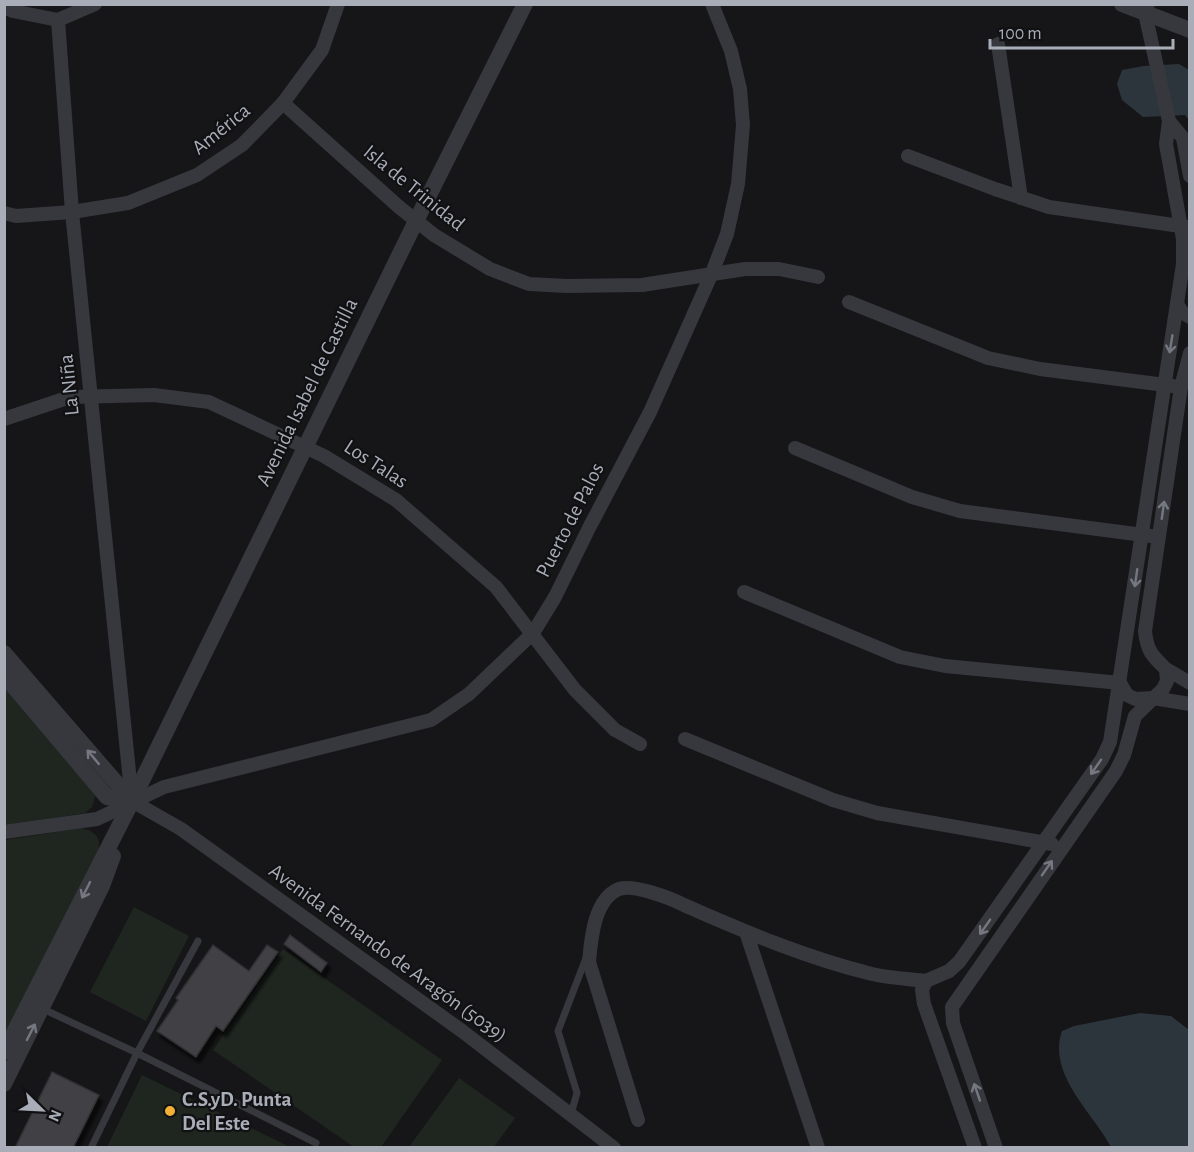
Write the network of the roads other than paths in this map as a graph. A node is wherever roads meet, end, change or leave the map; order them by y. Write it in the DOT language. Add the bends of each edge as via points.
graph roads {
  1 [pos="95,4"];
  2 [pos="338,4"];
  3 [pos="525,4"];
  4 [pos="712,4"];
  5 [pos="1122,4"];
  6 [pos="4,7"];
  7 [pos="1147,9"];
  8 [pos="58,20"];
  9 [pos="1190,30"];
  10 [pos="998,44"];
  11 [pos="284,103"];
  12 [pos="1169,119"];
  13 [pos="908,156"];
  14 [pos="1190,176"];
  15 [pos="1021,198"];
  16 [pos="72,212"];
  17 [pos="4,213"];
  18 [pos="416,221"];
  19 [pos="1185,226"];
  20 [pos="712,273"];
  21 [pos="818,277"];
  22 [pos="1185,281"];
  23 [pos="849,302"];
  24 [pos="1177,304"];
  25 [pos="1190,317"];
  26 [pos="1190,353"];
  27 [pos="1164,385"];
  28 [pos="1181,387"];
  29 [pos="91,397"];
  30 [pos="4,419"];
  31 [pos="306,447"];
  32 [pos="795,448"];
  33 [pos="1142,536"];
  34 [pos="1159,536"];
  35 [pos="744,592"];
  36 [pos="532,633"];
  37 [pos="1150,651"];
  38 [pos="4,653"];
  39 [pos="1124,657"];
  40 [pos="1166,669"];
  41 [pos="4,675"];
  42 [pos="1120,683"];
  43 [pos="1190,683"];
  44 [pos="1153,698"];
  45 [pos="1190,704"];
  46 [pos="685,739"];
  47 [pos="640,744"];
  48 [pos="132,801"];
  49 [pos="4,832"];
  50 [pos="1045,842"];
  51 [pos="1063,846"];
  52 [pos="746,932"];
  53 [pos="198,941"];
  54 [pos="590,948"];
  55 [pos="944,973"];
  56 [pos="926,981"];
  57 [pos="960,993"];
  58 [pos="924,1004"];
  59 [pos="952,1006"];
  60 [pos="43,1009"];
  61 [pos="4,1052"];
  62 [pos="137,1053"];
  63 [pos="4,1084"];
  64 [pos="570,1114"];
  65 [pos="638,1120"];
  66 [pos="316,1143"];
  67 [pos="91,1148"];
  68 [pos="614,1148"];
  69 [pos="818,1148"];
  70 [pos="975,1148"];
  71 [pos="996,1148"];
  1 -- 8 [label="street"];
  2 -- 11 [label="street, América" via="321,50"];
  3 -- 18 [label="street, Avenida Isabel de Castilla"];
  4 -- 20 [label="street, Puerto de Palos" via="731,51 743,126 738,184 727,234"];
  5 -- 7 [label="street"];
  6 -- 8 [label="street"];
  7 -- 9 [label="street"];
  7 -- 12 [label="street"];
  8 -- 16 [label="street, La Niña"];
  10 -- 15 [label="street"];
  11 -- 16 [label="street, América" via="242,145 197,175 128,203"];
  11 -- 18 [label="street, Isla de Trinidad"];
  12 -- 14 [label="street" via="1183,138"];
  12 -- 19 [label="street" via="1166,144"];
  13 -- 15 [label="street"];
  15 -- 19 [label="street" via="1049,207"];
  16 -- 17 [label="street, América" via="16,216"];
  16 -- 29 [label="street, La Niña"];
  18 -- 20 [label="street, Isla de Trinidad" via="490,269 529,284 642,285"];
  18 -- 31 [label="street, Avenida Isabel de Castilla"];
  19 -- 22 [label="street"];
  20 -- 21 [label="street, Isla de Trinidad" via="779,268"];
  20 -- 36 [label="street, Puerto de Palos" via="650,412 555,597"];
  22 -- 24 [label="street"];
  23 -- 27 [label="street" via="988,358"];
  24 -- 25 [label="street"];
  24 -- 27 [label="street, one-way"];
  26 -- 28 [label="street"];
  27 -- 28 [label="street"];
  27 -- 33 [label="street"];
  34 -- 28 [label="street, one-way"];
  29 -- 30 [label="street, Los Talas" via="70,397"];
  29 -- 31 [label="street, Los Talas" via="154,395 209,402"];
  29 -- 48 [label="street, La Niña"];
  31 -- 36 [label="street, Los Talas" via="396,500 496,587"];
  31 -- 48 [label="street, Avenida Isabel de Castilla"];
  32 -- 33 [label="street" via="912,497 960,511"];
  33 -- 34 [label="street"];
  33 -- 39 [label="street, one-way"];
  34 -- 37 [label="street" via="1145,631"];
  35 -- 42 [label="street" via="900,657 945,666"];
  36 -- 47 [label="street, Los Talas" via="575,690 615,730"];
  36 -- 48 [label="street, Puerto de Palos" via="469,694 431,720 248,764 164,787"];
  37 -- 39 [label="street" via="1138,648"];
  37 -- 40 [label="street"];
  48 -- 38 [label="street, one-way"];
  39 -- 42 [label="street"];
  40 -- 43 [label="street"];
  40 -- 44 [label="street" via="1167,681"];
  41 -- 48 [label="street" via="107,796"];
  42 -- 44 [label="street" via="1127,695 1135,699"];
  42 -- 50 [label="street, one-way" via="1110,742 1102,759"];
  44 -- 45 [label="street"];
  44 -- 51 [label="street" via="1135,716 1116,771"];
  46 -- 50 [label="street" via="833,800 877,813"];
  48 -- 49 [label="street, Puerto de Palos" via="97,819"];
  48 -- 60 [label="street, Avenida Isabel de Castilla" via="102,886"];
  48 -- 61 [label="street, Avenida Isabel de Castilla, one-way"];
  48 -- 64 [label="street, Avenida Fernando de Aragón (5039)" via="191,836 462,1031"];
  50 -- 51 [label="street"];
  50 -- 55 [label="street, one-way" via="959,962"];
  57 -- 51 [label="street, one-way"];
  52 -- 54 [label="street" via="666,897 639,889 619,889 603,902"];
  52 -- 56 [label="street" via="874,975"];
  52 -- 69 [label="street"];
  53 -- 62 [label="lane"];
  54 -- 64 [label="lane" via="558,1031 578,1093"];
  54 -- 65 [label="street" via="589,962"];
  55 -- 56 [label="street"];
  55 -- 57 [label="street" via="954,977"];
  56 -- 58 [label="street" via="922,990"];
  57 -- 59 [label="street"];
  58 -- 59 [label="street" via="943,1011"];
  58 -- 70 [label="street"];
  71 -- 59 [label="street, one-way" via="953,1023"];
  60 -- 62 [label="lane"];
  63 -- 60 [label="street, Avenida Isabel de Castilla, one-way"];
  62 -- 66 [label="lane"];
  62 -- 67 [label="lane"];
  64 -- 68 [label="street, Avenida Fernando de Aragón (5039)"];
}
